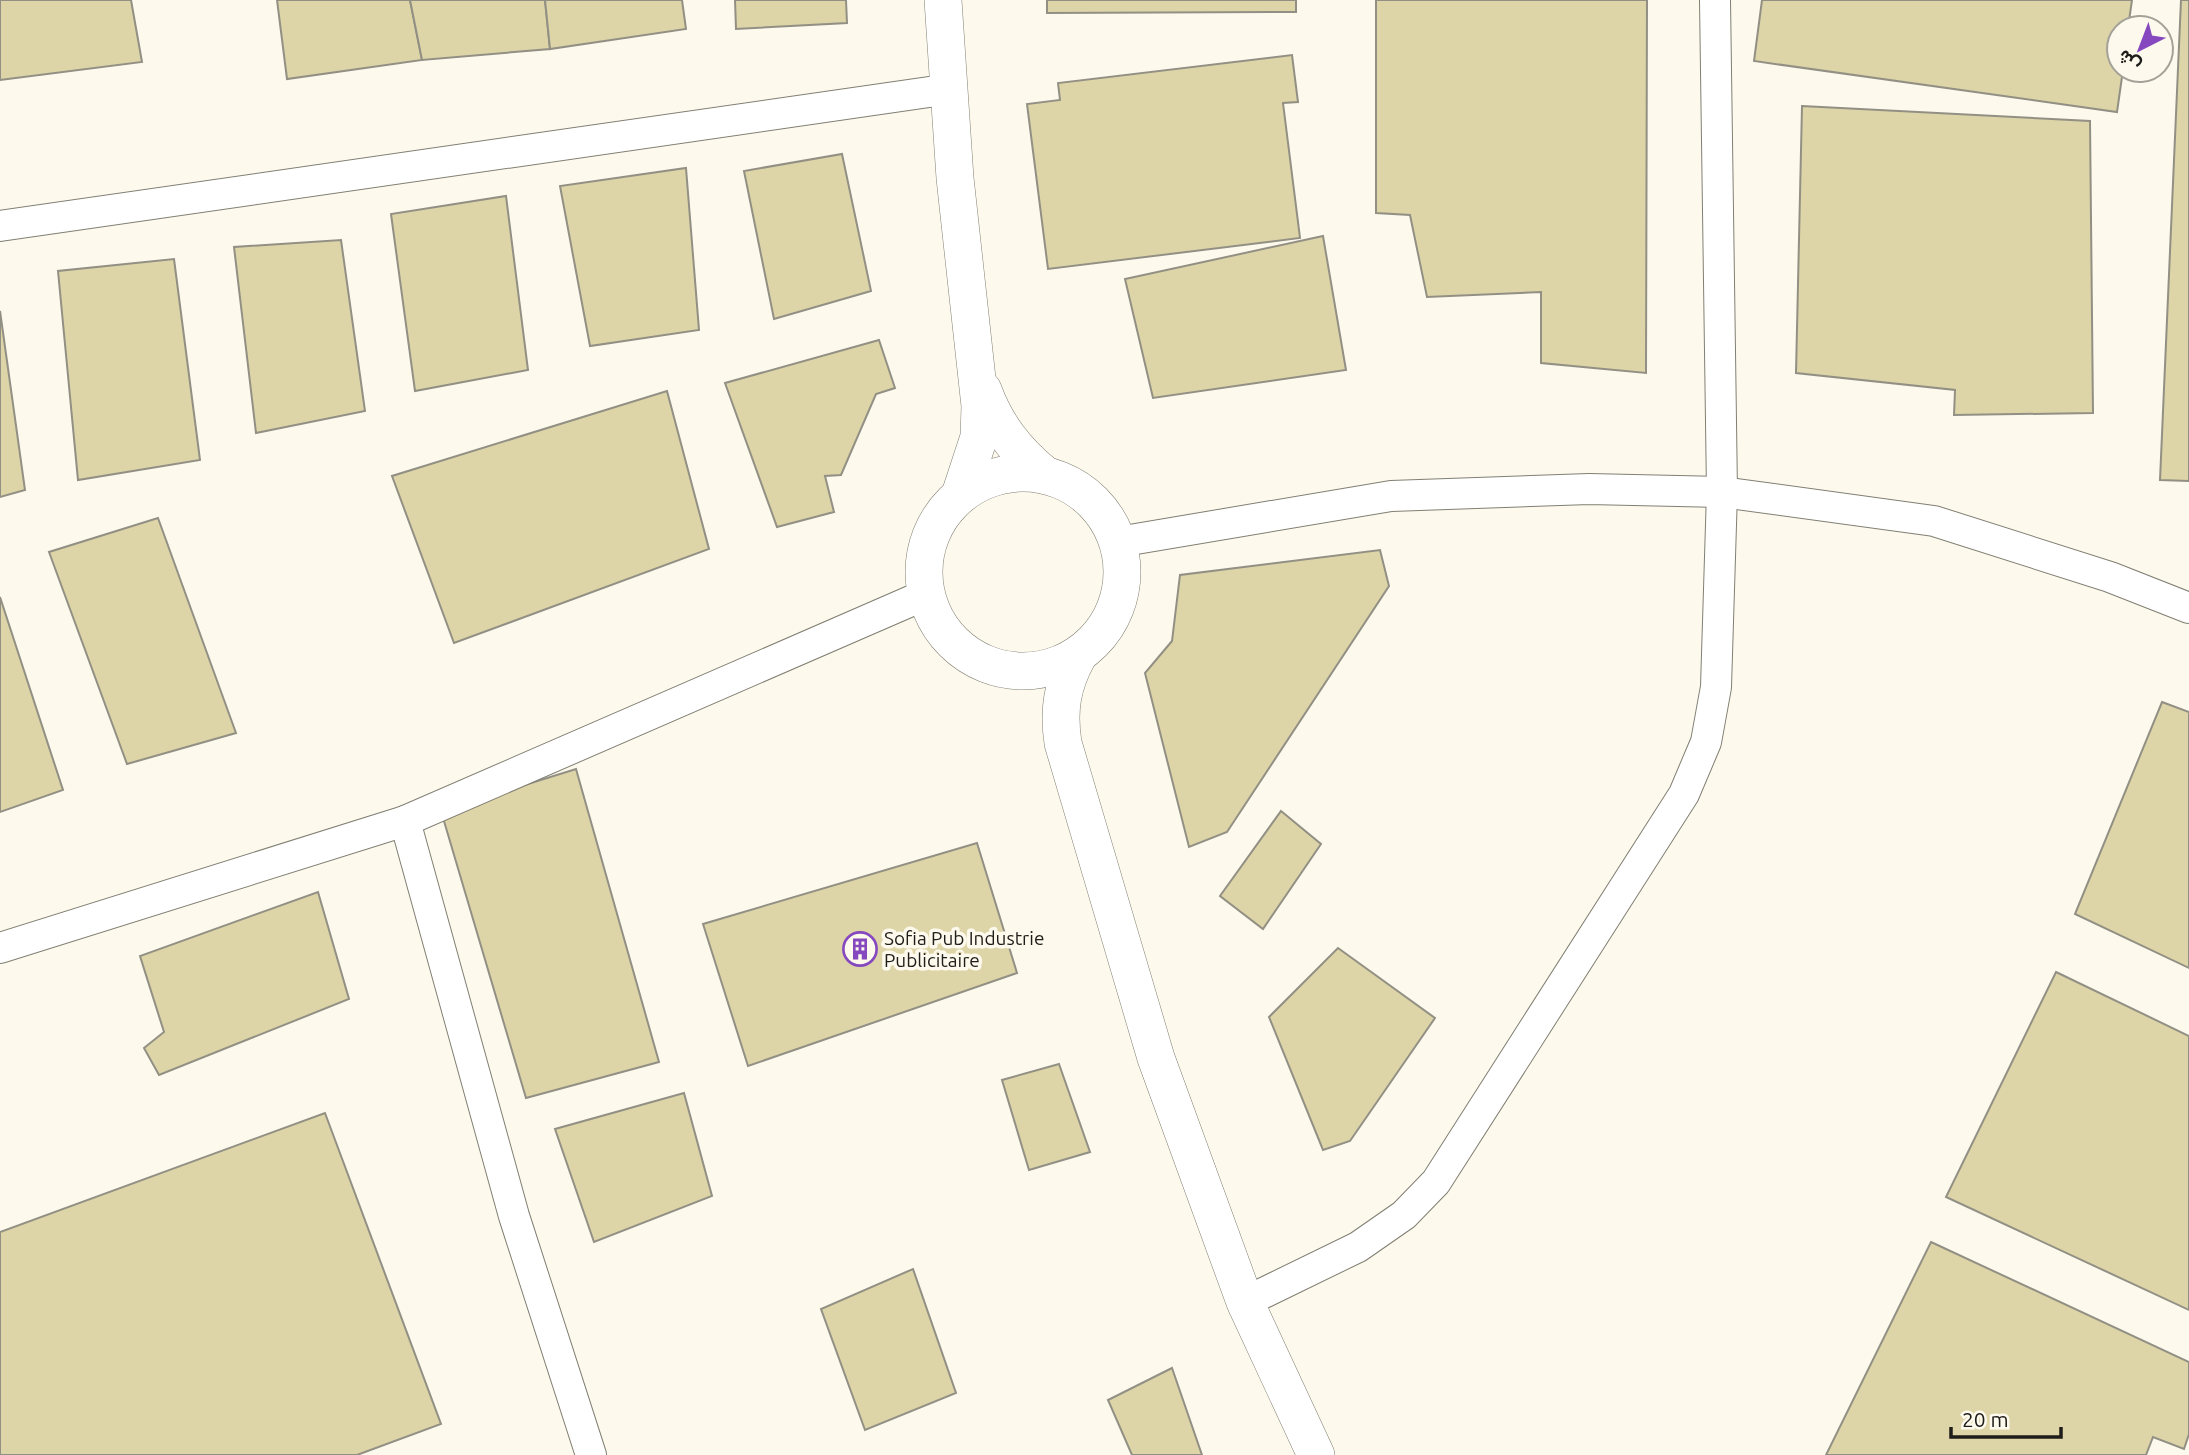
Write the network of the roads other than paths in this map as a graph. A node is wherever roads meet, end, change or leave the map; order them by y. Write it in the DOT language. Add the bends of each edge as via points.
graph roads {
  1 [pos="943,0"];
  2 [pos="1715,0"];
  3 [pos="950,89"];
  4 [pos="0,226"];
  5 [pos="978,375"];
  6 [pos="1045,475"];
  7 [pos="1722,492"];
  8 [pos="960,495"];
  9 [pos="1118,542"];
  10 [pos="927,594"];
  11 [pos="2189,608"];
  12 [pos="1078,656"];
  13 [pos="1001,668"];
  14 [pos="1063,743"];
  15 [pos="405,821"];
  16 [pos="0,948"];
  17 [pos="1245,1301"];
  18 [pos="591,1455"];
  19 [pos="1316,1455"];
  1 -- 3 [label="street"];
  2 -- 7 [label="street"];
  3 -- 4 [label="street"];
  3 -- 5 [label="street" via="955,178"];
  5 -- 6 [label="street" via="1002,430 1017,452"];
  5 -- 8 [label="street" via="979,437"];
  6 -- 8 [label="street" via="1001,475"];
  6 -- 9 [label="street" via="1091,499"];
  7 -- 9 [label="street" via="1589,489 1391,495"];
  7 -- 11 [label="street" via="1934,522 2110,577"];
  7 -- 17 [label="street" via="1716,687 1706,742 1684,794 1436,1182 1404,1215 1358,1247"];
  8 -- 10 [label="street" via="929,539 924,567"];
  9 -- 12 [label="street" via="1123,574 1117,606 1101,634"];
  10 -- 13 [label="street" via="936,620 953,642 975,658"];
  10 -- 15 [label="street"];
  12 -- 13 [label="street" via="1053,667"];
  12 -- 14 [label="street" via="1061,697"];
  13 -- 14 [label="street" via="1038,704"];
  14 -- 17 [label="street" via="1156,1058"];
  15 -- 16 [label="street"];
  15 -- 18 [label="street" via="514,1216"];
  17 -- 19 [label="street"];
}
